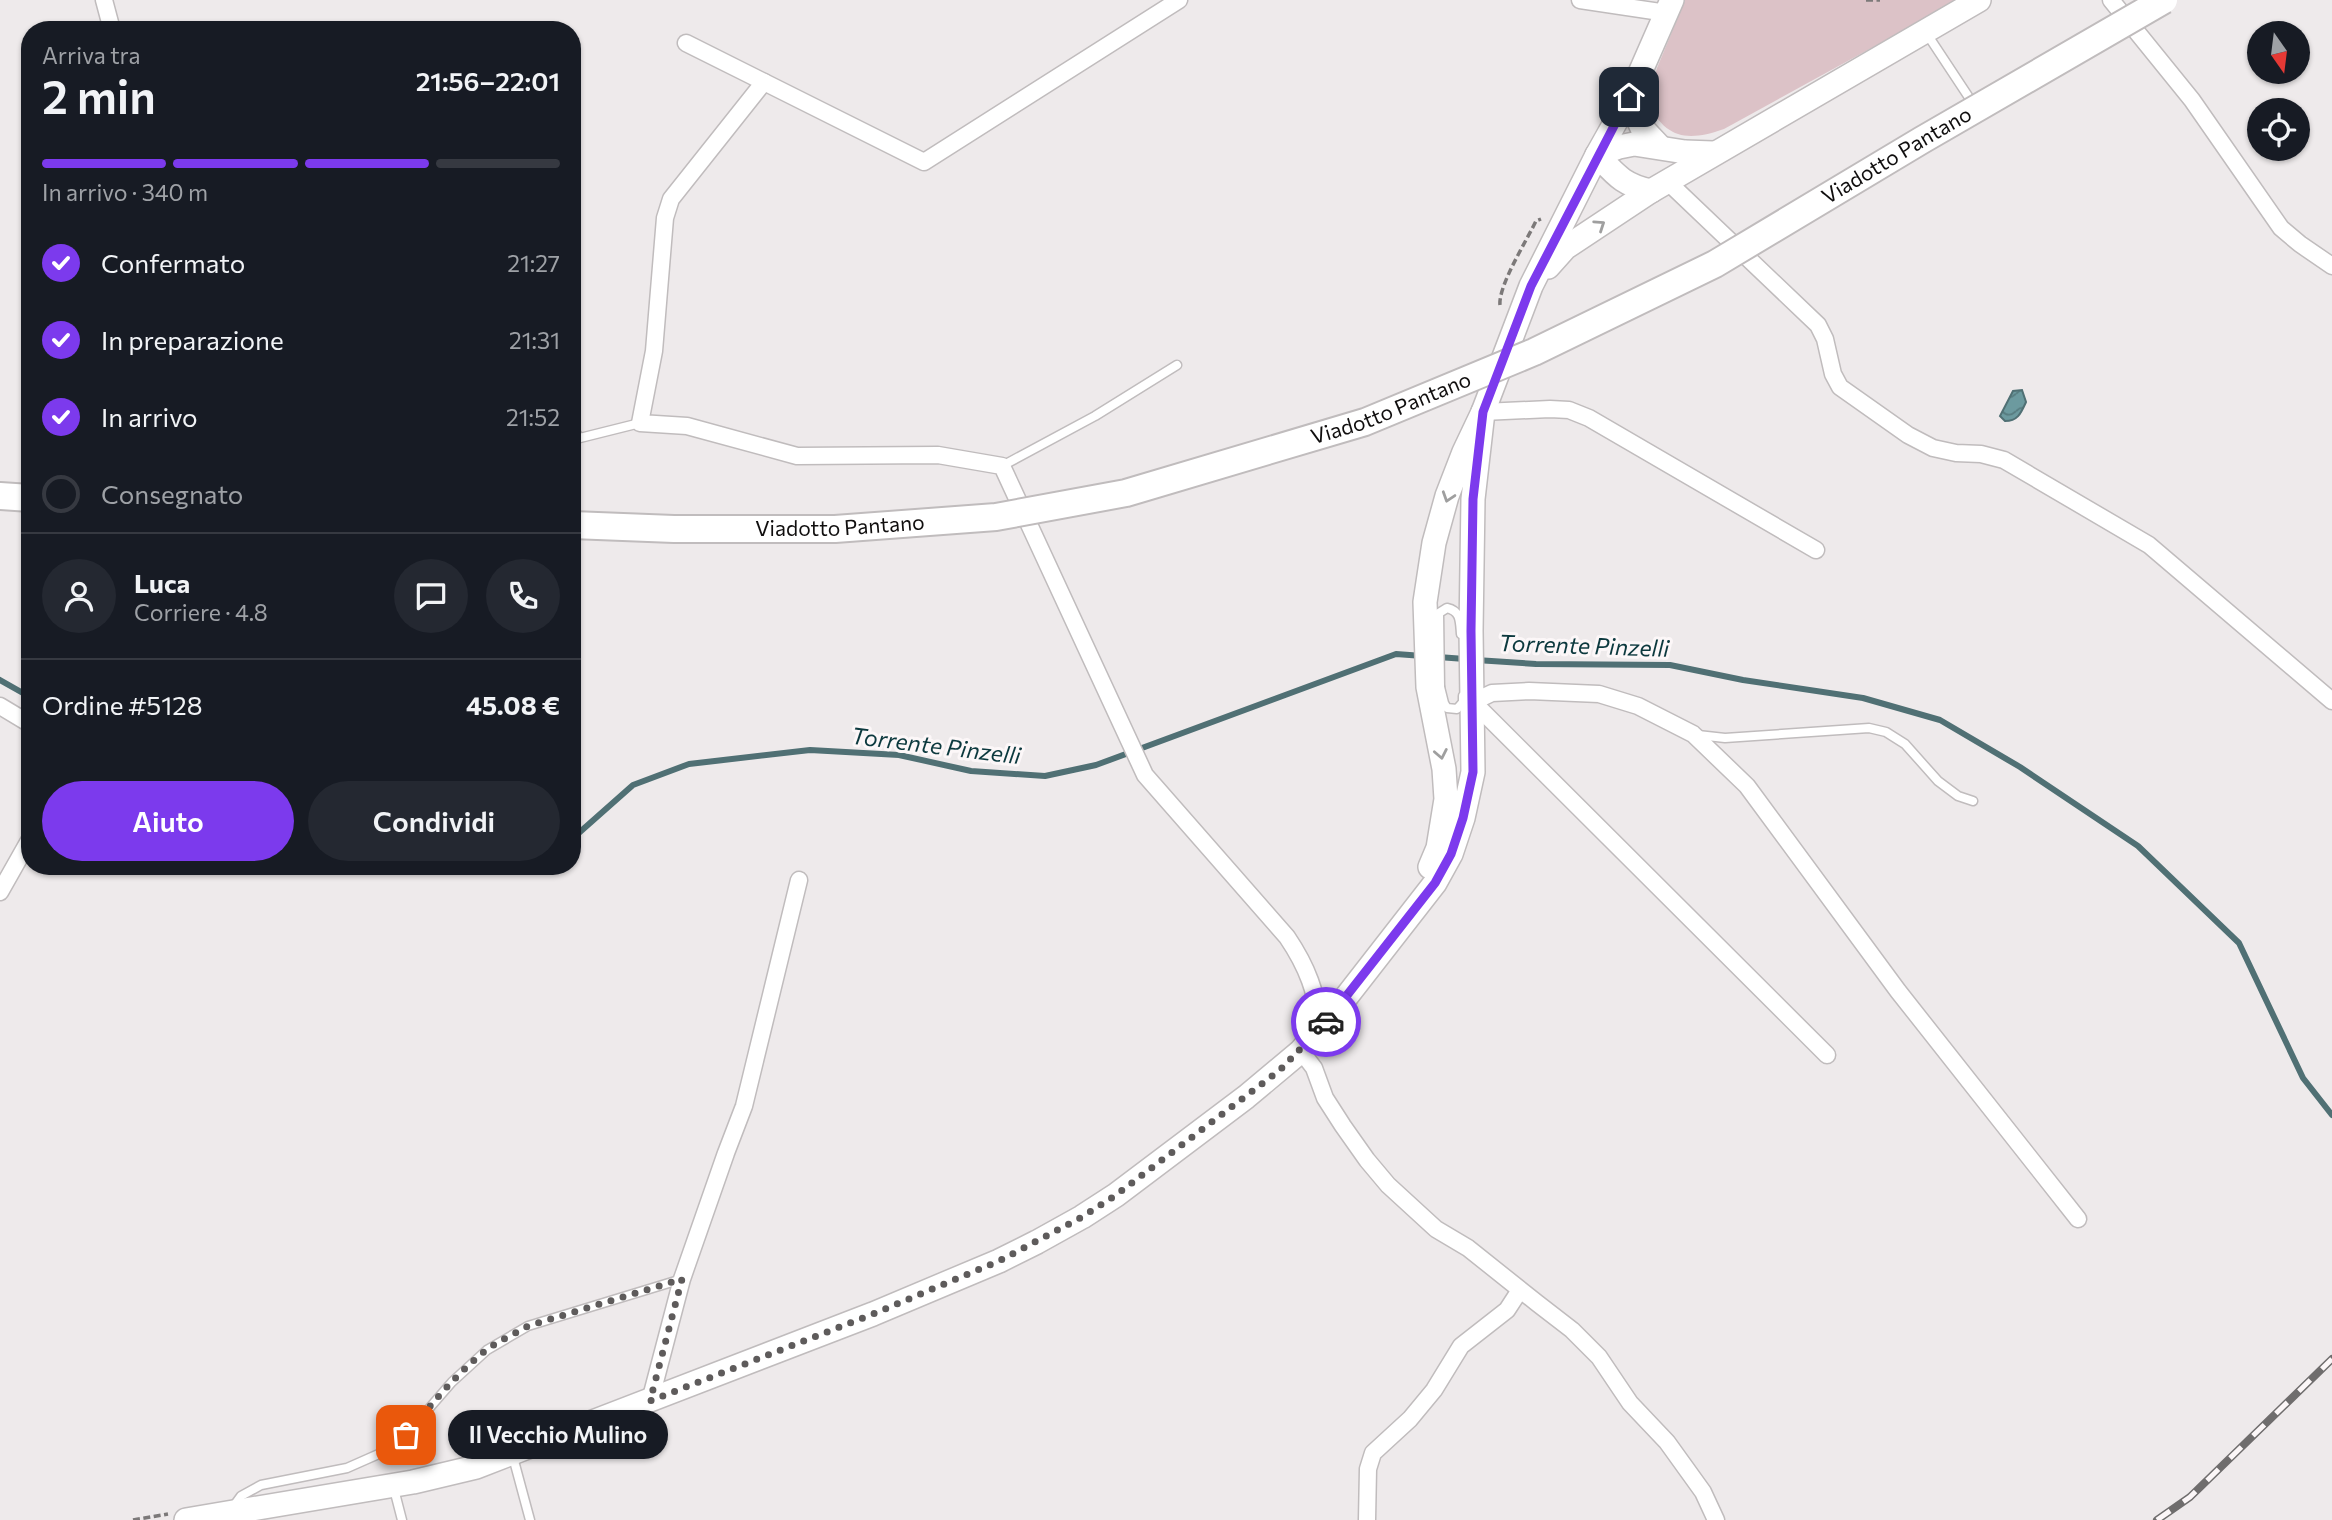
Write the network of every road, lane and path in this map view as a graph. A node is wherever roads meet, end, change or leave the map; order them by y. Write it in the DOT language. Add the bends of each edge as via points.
graph roads {
  1 [pos="104,0"];
  2 [pos="1179,0"];
  3 [pos="1580,0"];
  4 [pos="1866,0"];
  5 [pos="1880,0"];
  6 [pos="1979,0"];
  7 [pos="2111,0"];
  8 [pos="2164,0"];
  9 [pos="1670,6"];
  10 [pos="110,21"];
  11 [pos="1925,30"];
  12 [pos="686,43"];
  13 [pos="764,82"];
  14 [pos="1968,96"];
  15 [pos="1629,97"];
  16 [pos="1660,147"];
  17 [pos="1713,153"];
  18 [pos="1597,155"];
  19 [pos="1660,186"];
  20 [pos="2332,266"];
  21 [pos="1531,286"];
  22 [pos="1177,365"];
  23 [pos="1483,412"];
  24 [pos="640,423"];
  25 [pos="581,438"];
  26 [pos="1002,466"];
  27 [pos="0,496"];
  28 [pos="21,497"];
  29 [pos="581,525"];
  30 [pos="1816,550"];
  31 [pos="1432,638"];
  32 [pos="1468,662"];
  33 [pos="1434,680"];
  34 [pos="2332,701"];
  35 [pos="0,706"];
  36 [pos="21,719"];
  37 [pos="1693,734"];
  38 [pos="1973,801"];
  39 [pos="21,855"];
  40 [pos="799,880"];
  41 [pos="0,892"];
  42 [pos="1409,915"];
  43 [pos="1321,1028"];
  44 [pos="1301,1051"];
  45 [pos="1827,1055"];
  46 [pos="2078,1219"];
  47 [pos="682,1279"];
  48 [pos="1520,1290"];
  49 [pos="650,1401"];
  50 [pos="513,1454"];
  51 [pos="393,1486"];
  52 [pos="229,1513"];
  53 [pos="185,1518"];
  54 [pos="132,1520"];
  55 [pos="402,1520"];
  56 [pos="530,1520"];
  57 [pos="1367,1520"];
  58 [pos="1717,1520"];
  1 -- 10 [label="street"];
  2 -- 13 [label="street" via="924,162"];
  3 -- 9 [label="street"];
  4 -- 5 [label="path"];
  6 -- 11 [label="main road"];
  7 -- 20 [label="street" via="2201,111 2281,228"];
  8 -- 29 [label="main road, Viadotto Pantano, bridge" via="1716,264 1534,352 1365,422 1126,493 996,517 835,529"];
  9 -- 15 [label="main road"];
  11 -- 14 [label="lane"];
  11 -- 17 [label="main road"];
  12 -- 13 [label="street"];
  13 -- 24 [label="street" via="671,199 654,351"];
  15 -- 16 [label="main road" via="1642,128"];
  15 -- 18 [label="main road"];
  16 -- 17 [label="main road"];
  16 -- 18 [label="main road" via="1634,145"];
  17 -- 19 [label="main road"];
  18 -- 19 [label="main road" via="1634,187"];
  18 -- 21 [label="main road"];
  21 -- 19 [label="main road, one-way" via="1565,248"];
  19 -- 34 [label="street" via="1818,325 1840,387 1933,448 2004,460 2148,545"];
  21 -- 23 [label="main road"];
  22 -- 26 [label="lane"];
  23 -- 30 [label="street" via="1569,410 1589,418"];
  23 -- 31 [label="main road, one-way" via="1447,496 1434,543 1426,602"];
  23 -- 32 [label="main road" via="1473,499"];
  24 -- 25 [label="lane"];
  24 -- 26 [label="street" via="687,426 797,456 938,455"];
  26 -- 43 [label="street" via="1144,775 1287,937 1311,979"];
  27 -- 28 [label="main road"];
  31 -- 32 [label="lane" via="1439,614 1454,609 1459,614"];
  31 -- 33 [label="main road"];
  32 -- 33 [label="lane" via="1463,702 1457,709 1447,708"];
  32 -- 37 [label="street" via="1492,692 1599,694 1638,706"];
  32 -- 42 [label="main road" via="1473,772 1463,818 1446,864"];
  32 -- 45 [label="street"];
  33 -- 42 [label="main road, one-way" via="1446,799 1438,848"];
  35 -- 36 [label="street"];
  37 -- 38 [label="lane" via="1725,738 1869,728 1886,732 1905,744 1938,781"];
  37 -- 46 [label="street" via="1747,786 1898,991"];
  39 -- 41 [label="street"];
  40 -- 47 [label="street" via="744,1105"];
  42 -- 43 [label="main road"];
  43 -- 44 [label="main road"];
  44 -- 48 [label="street" via="1343,1126 1388,1185 1436,1229"];
  44 -- 49 [label="main road" via="1116,1195 1037,1242 873,1314"];
  47 -- 49 [label="street"];
  47 -- 52 [label="lane" via="508,1336 452,1382 390,1449 347,1468 249,1489"];
  48 -- 57 [label="street" via="1507,1310 1461,1346 1434,1390 1373,1453 1368,1468"];
  48 -- 58 [label="street" via="1599,1357 1630,1403 1667,1442"];
  49 -- 50 [label="main road"];
  50 -- 51 [label="main road" via="445,1476"];
  50 -- 56 [label="lane"];
  51 -- 52 [label="main road"];
  51 -- 55 [label="lane"];
  52 -- 53 [label="main road"];
  53 -- 54 [label="path"];
}
